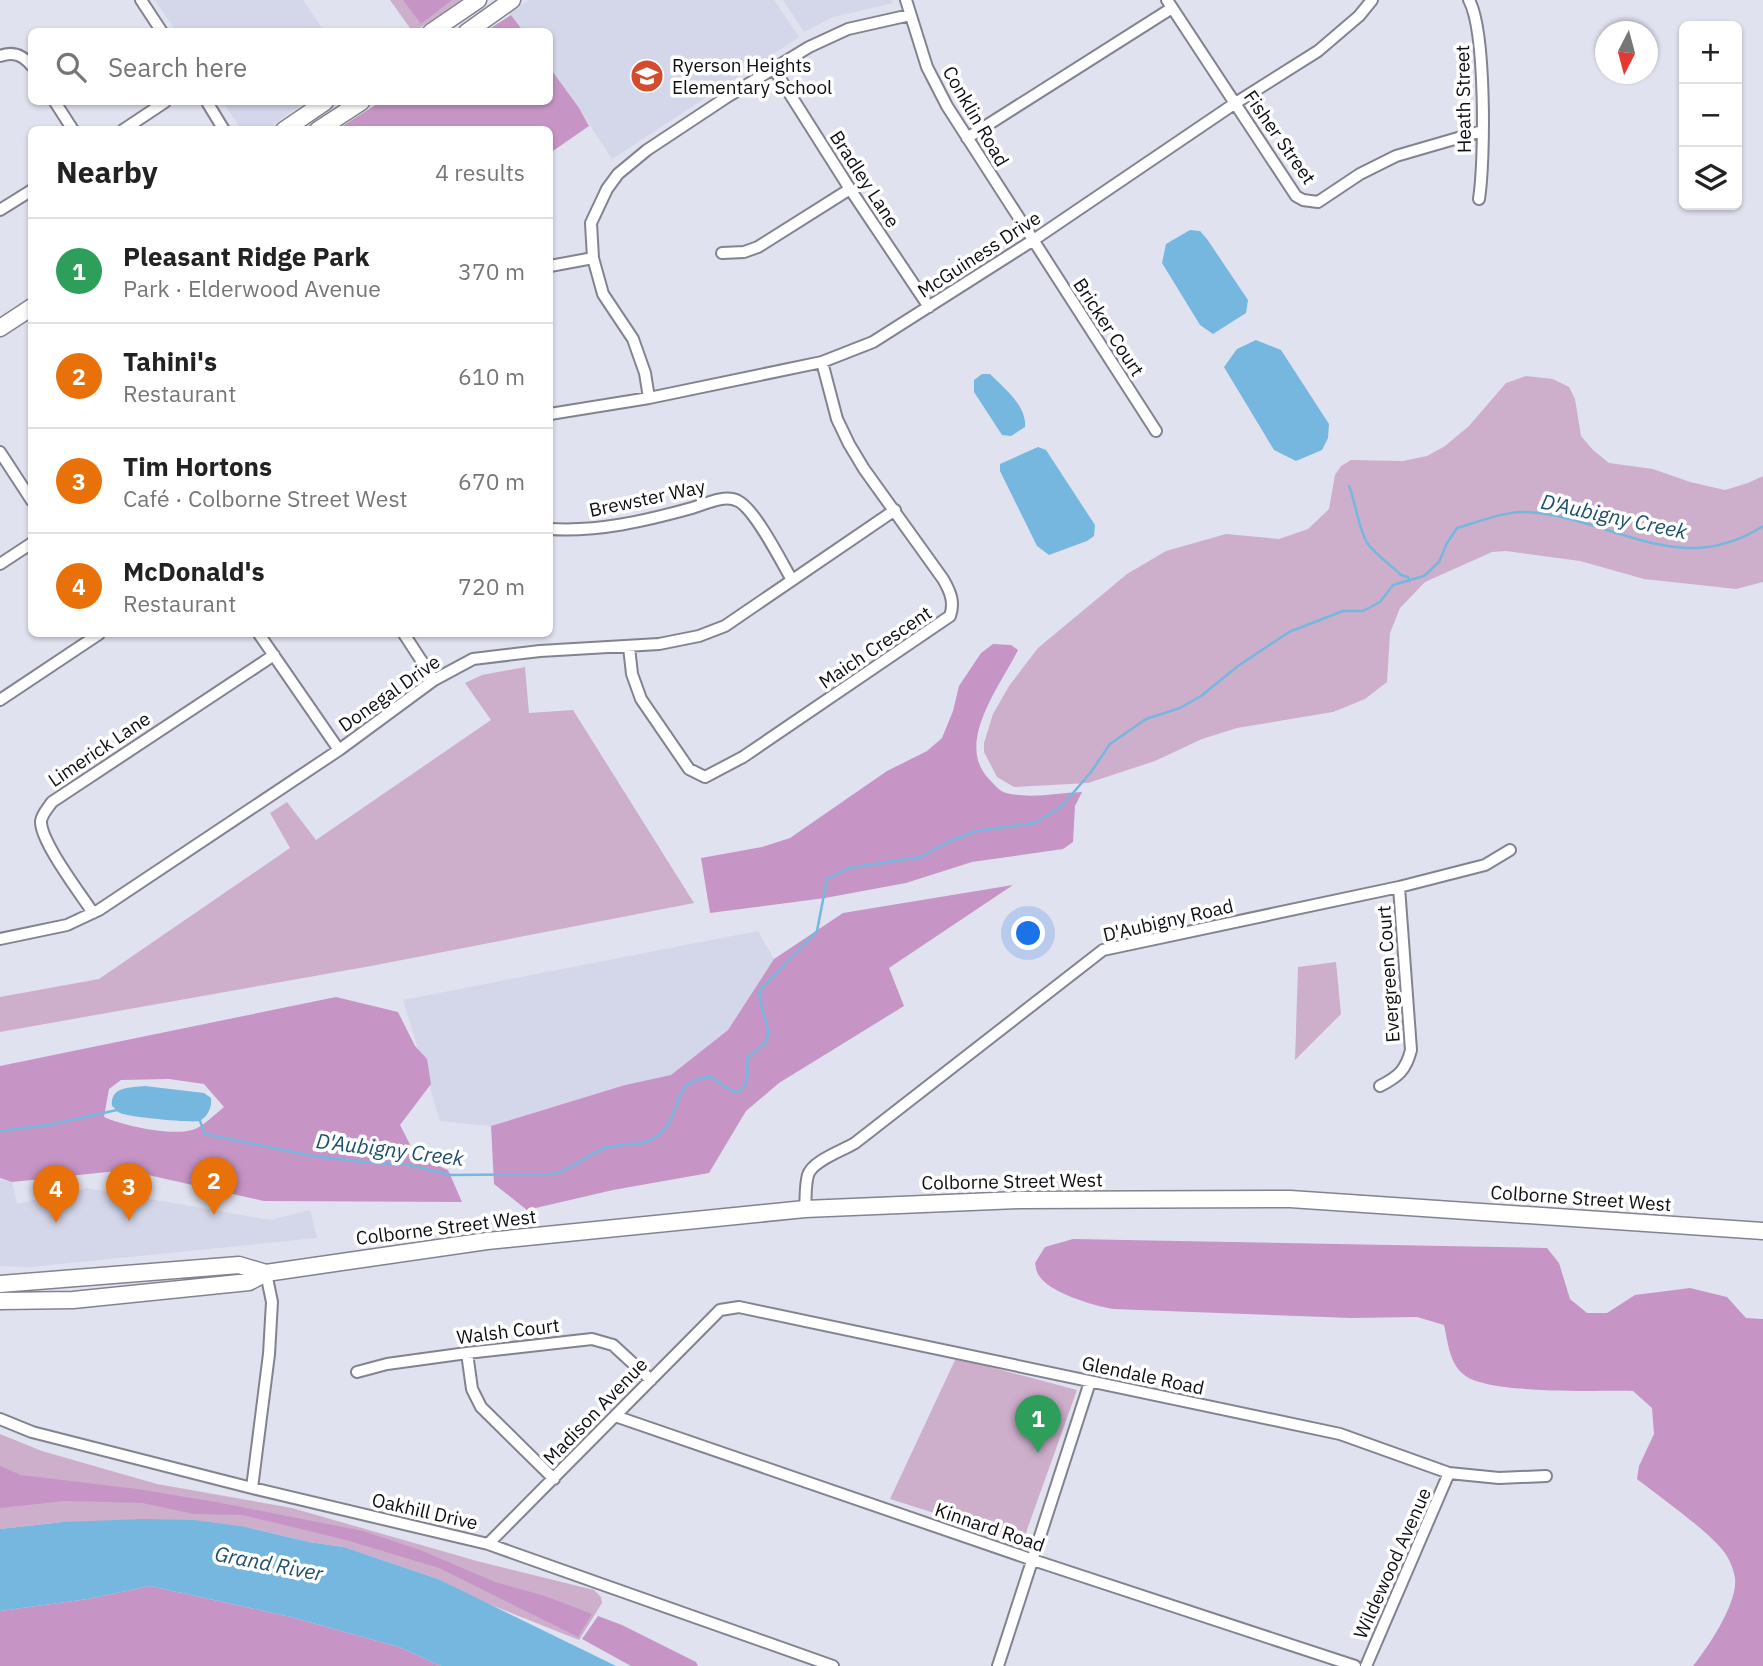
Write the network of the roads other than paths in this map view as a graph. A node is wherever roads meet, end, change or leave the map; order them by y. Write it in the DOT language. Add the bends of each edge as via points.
graph roads {
  1 [pos="141,0"];
  2 [pos="478,0"];
  3 [pos="512,0"];
  4 [pos="906,0"];
  5 [pos="1372,0"];
  6 [pos="1469,0"];
  7 [pos="1170,4"];
  8 [pos="910,15"];
  9 [pos="159,28"];
  10 [pos="437,28"];
  11 [pos="473,28"];
  12 [pos="0,56"];
  13 [pos="28,61"];
  14 [pos="774,69"];
  15 [pos="1234,104"];
  16 [pos="57,105"];
  17 [pos="160,105"];
  18 [pos="209,105"];
  19 [pos="321,105"];
  20 [pos="356,105"];
  21 [pos="70,126"];
  22 [pos="129,126"];
  23 [pos="222,126"];
  24 [pos="290,126"];
  25 [pos="324,126"];
  26 [pos="1482,131"];
  27 [pos="968,138"];
  28 [pos="850,189"];
  29 [pos="28,193"];
  30 [pos="1479,198"];
  31 [pos="0,211"];
  32 [pos="1032,241"];
  33 [pos="722,253"];
  34 [pos="593,258"];
  35 [pos="553,265"];
  36 [pos="929,307"];
  37 [pos="28,310"];
  38 [pos="0,328"];
  39 [pos="822,362"];
  40 [pos="649,398"];
  41 [pos="553,414"];
  42 [pos="1156,431"];
  43 [pos="0,452"];
  44 [pos="28,495"];
  45 [pos="895,510"];
  46 [pos="553,529"];
  47 [pos="28,546"];
  48 [pos="0,564"];
  49 [pos="792,580"];
  50 [pos="94,637"];
  51 [pos="261,637"];
  52 [pos="406,637"];
  53 [pos="629,647"];
  54 [pos="274,655"];
  55 [pos="434,680"];
  56 [pos="0,700"];
  57 [pos="339,750"];
  58 [pos="1510,850"];
  59 [pos="1399,887"];
  60 [pos="93,913"];
  61 [pos="0,939"];
  62 [pos="1380,1086"];
  63 [pos="804,1209"];
  64 [pos="1763,1231"];
  65 [pos="266,1273"];
  66 [pos="0,1284"];
  67 [pos="0,1301"];
  68 [pos="731,1308"];
  69 [pos="467,1353"];
  70 [pos="358,1372"];
  71 [pos="651,1380"];
  72 [pos="1090,1382"];
  73 [pos="615,1416"];
  74 [pos="0,1419"];
  75 [pos="1449,1473"];
  76 [pos="1546,1476"];
  77 [pos="554,1479"];
  78 [pos="253,1488"];
  79 [pos="488,1544"];
  80 [pos="1033,1560"];
  81 [pos="833,1666"];
  82 [pos="998,1666"];
  83 [pos="1355,1666"];
  84 [pos="1366,1666"];
  1 -- 9 [label="street"];
  2 -- 10 [label="main road"];
  3 -- 11 [label="main road"];
  4 -- 8 [label="street, Conklin Road"];
  5 -- 15 [label="street, McGuiness Drive" via="1318,51"];
  6 -- 26 [label="street, Heath Street" via="1479,34"];
  7 -- 15 [label="street, Fisher Street"];
  7 -- 27 [label="street"];
  8 -- 14 [label="street" via="828,36"];
  8 -- 27 [label="street, Conklin Road" via="927,67"];
  12 -- 13 [label="street" via="12,53"];
  14 -- 28 [label="street, Bradley Lane"];
  14 -- 34 [label="street" via="647,150 618,174 591,223"];
  15 -- 26 [label="street, Fisher Street" via="1296,196 1310,203 1325,199 1396,156"];
  15 -- 32 [label="street, McGuiness Drive"];
  16 -- 21 [label="street"];
  17 -- 22 [label="street"];
  18 -- 23 [label="street"];
  19 -- 24 [label="main road"];
  20 -- 25 [label="main road"];
  26 -- 30 [label="street, Heath Street"];
  27 -- 32 [label="street, Conklin Road"];
  28 -- 33 [label="street" via="758,247"];
  28 -- 36 [label="street, Bradley Lane"];
  29 -- 31 [label="street"];
  32 -- 36 [label="street, McGuiness Drive"];
  32 -- 42 [label="street, Bricker Court"];
  34 -- 35 [label="street"];
  34 -- 40 [label="street" via="603,294 633,338"];
  36 -- 39 [label="street, McGuiness Drive" via="873,342"];
  37 -- 38 [label="main road"];
  39 -- 40 [label="street, McGuiness Drive"];
  39 -- 45 [label="street, Maich Crescent" via="837,419 849,444"];
  40 -- 41 [label="street, McGuiness Drive"];
  43 -- 44 [label="street"];
  45 -- 49 [label="street, Donegal Drive"];
  45 -- 53 [label="street, Maich Crescent" via="950,591 950,616 721,771 705,777 689,769 640,699"];
  46 -- 49 [label="street, Brewster Way" via="606,528 723,499 738,500 751,513"];
  47 -- 48 [label="street"];
  49 -- 53 [label="street, Donegal Drive" via="725,626 678,641"];
  50 -- 56 [label="street"];
  51 -- 54 [label="street"];
  52 -- 55 [label="street"];
  53 -- 55 [label="street, Donegal Drive" via="499,654 473,659"];
  54 -- 57 [label="street"];
  54 -- 60 [label="street, Limerick Lane" via="45,811 43,836"];
  55 -- 57 [label="street, Donegal Drive"];
  57 -- 60 [label="street, Donegal Drive"];
  58 -- 59 [label="street, D'Aubigny Road" via="1485,865"];
  59 -- 62 [label="street, Evergreen Court" via="1411,1049 1398,1077"];
  59 -- 63 [label="street, D'Aubigny Road" via="1104,950 855,1143 816,1163 809,1170"];
  60 -- 61 [label="street, Donegal Drive" via="66,925"];
  63 -- 64 [label="main road, Colborne Street West" via="1020,1200 1290,1199"];
  63 -- 65 [label="main road, Colborne Street West" via="487,1241"];
  65 -- 66 [label="main road, Colborne Street West" via="239,1265"];
  65 -- 67 [label="main road, Colborne Street West" via="249,1282 73,1300"];
  65 -- 78 [label="street" via="272,1302 269,1354"];
  68 -- 71 [label="street, Madison Avenue" via="720,1310"];
  68 -- 72 [label="street, Glendale Road"];
  69 -- 70 [label="street, Walsh Court"];
  69 -- 71 [label="street, Walsh Court" via="592,1339 613,1345"];
  69 -- 77 [label="street" via="472,1389 481,1407"];
  71 -- 73 [label="street, Madison Avenue"];
  72 -- 75 [label="street, Glendale Road" via="1340,1434"];
  72 -- 80 [label="street"];
  73 -- 77 [label="street, Madison Avenue"];
  73 -- 80 [label="street, Kinnard Road"];
  74 -- 78 [label="street, Oakhill Drive" via="32,1432"];
  75 -- 76 [label="street, Glendale Road"];
  75 -- 84 [label="street, Wildewood Avenue"];
  77 -- 79 [label="street, Madison Avenue"];
  78 -- 79 [label="street, Oakhill Drive"];
  79 -- 81 [label="street, Oakhill Drive"];
  80 -- 82 [label="street"];
  80 -- 83 [label="street, Kinnard Road"];
}
